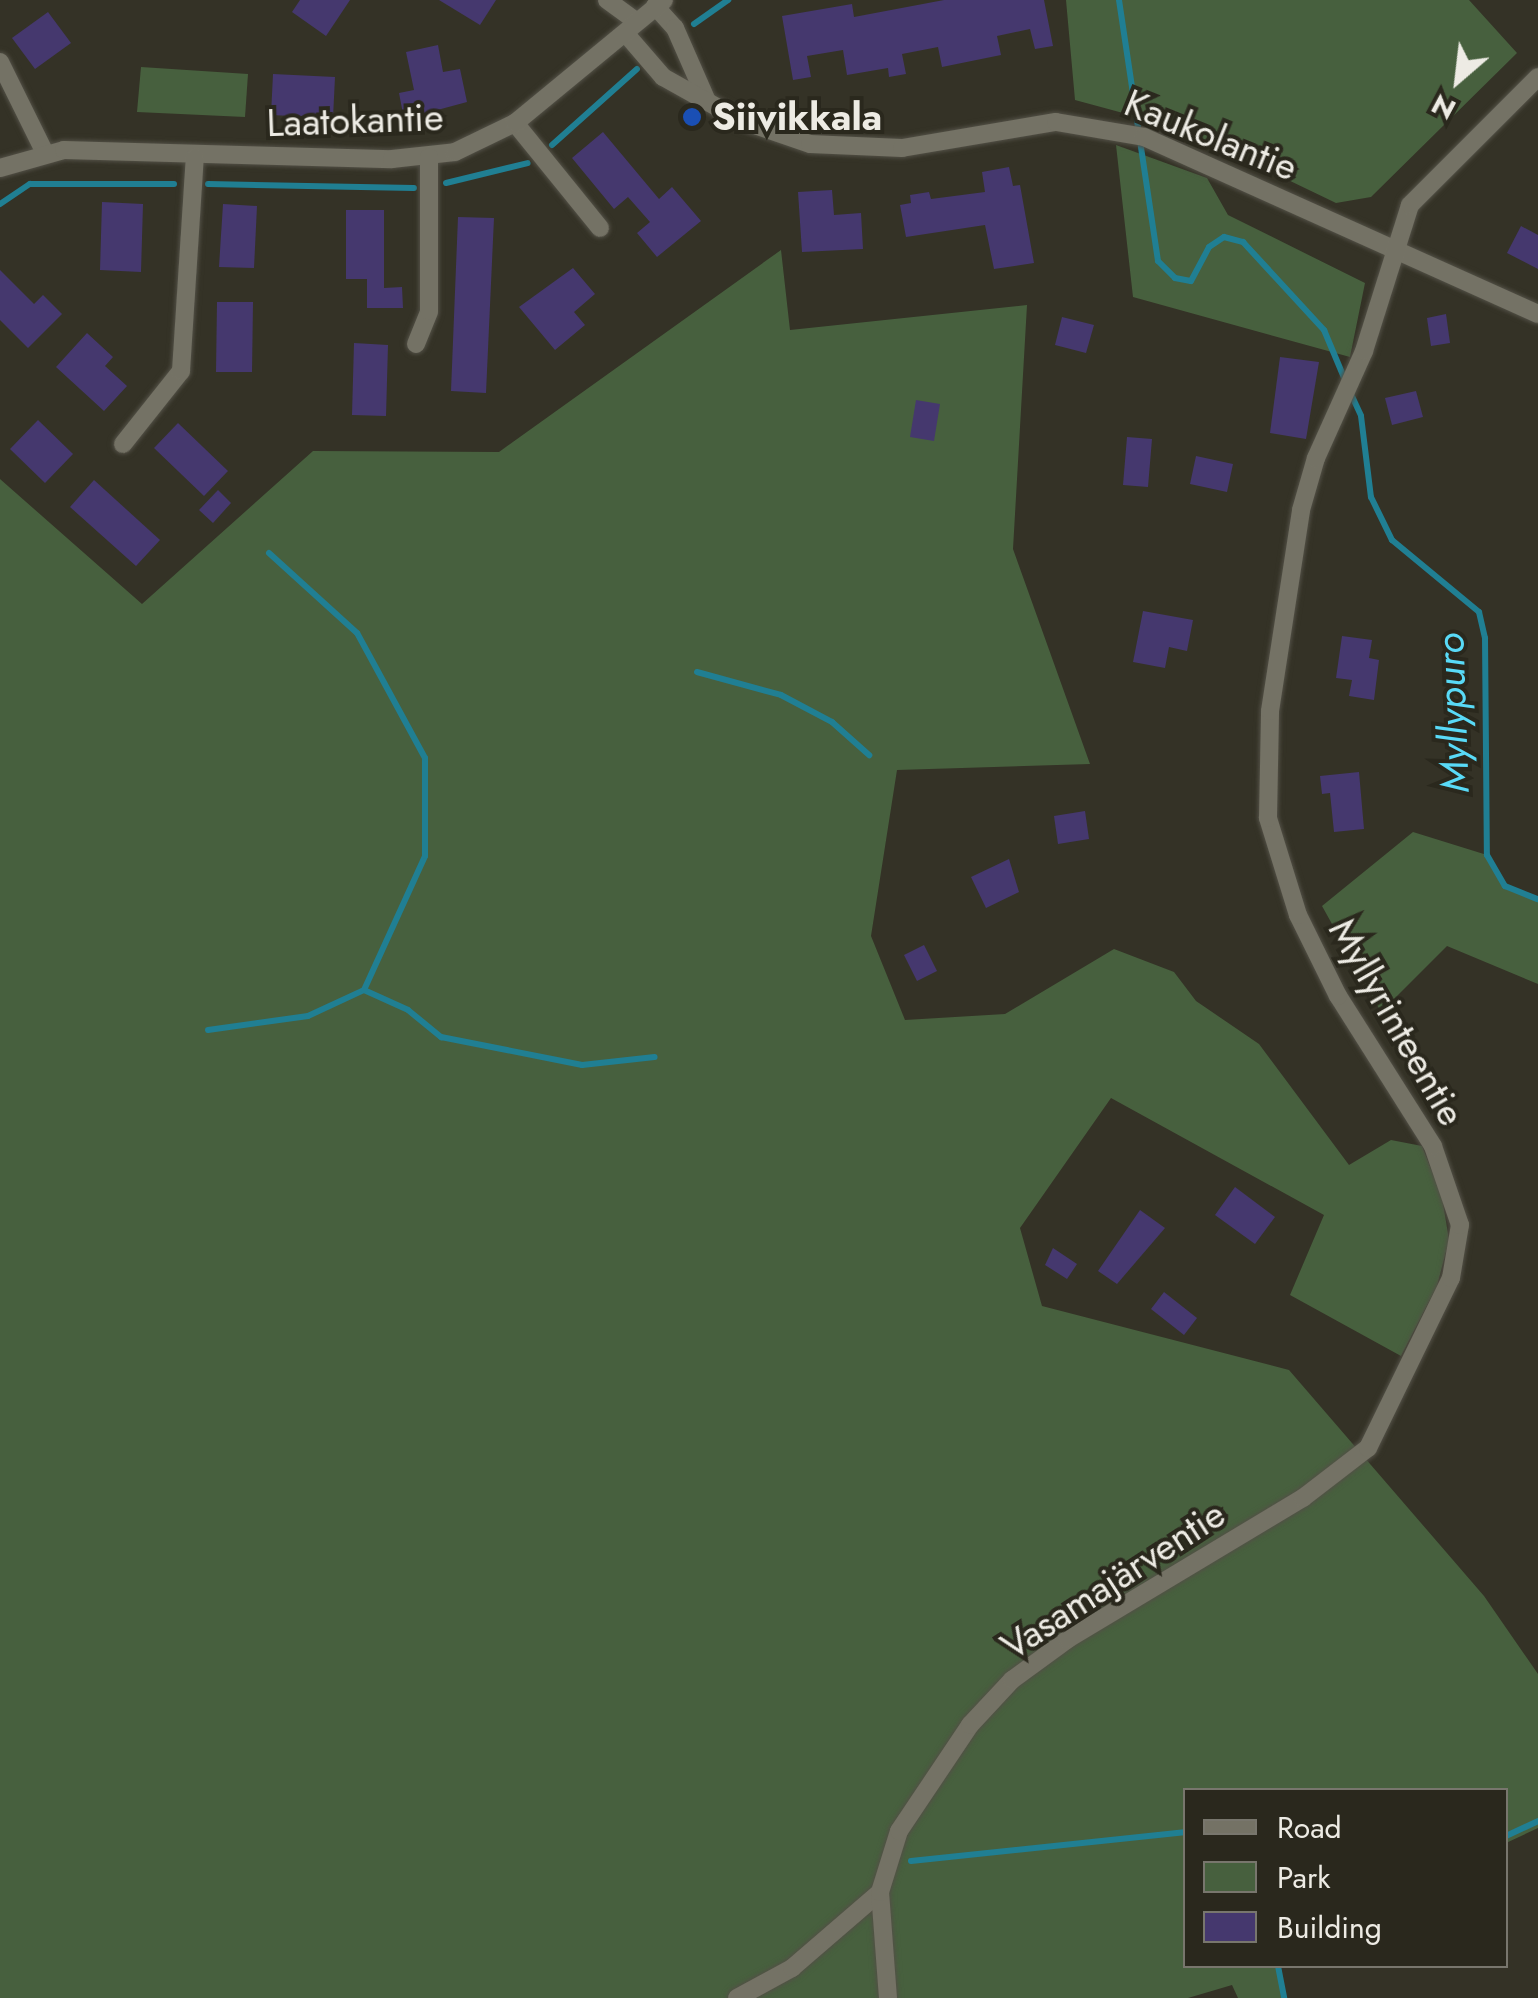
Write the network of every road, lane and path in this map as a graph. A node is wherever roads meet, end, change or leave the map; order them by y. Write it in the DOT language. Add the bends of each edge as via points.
graph roads {
  1 [pos="607,0"];
  2 [pos="659,3"];
  3 [pos="632,27"];
  4 [pos="0,62"];
  5 [pos="1538,77"];
  6 [pos="708,102"];
  7 [pos="516,123"];
  8 [pos="44,151"];
  9 [pos="194,157"];
  10 [pos="429,157"];
  11 [pos="0,168"];
  12 [pos="600,228"];
  13 [pos="1394,247"];
  14 [pos="1538,314"];
  15 [pos="416,344"];
  16 [pos="123,444"];
  17 [pos="1385,1422"];
  18 [pos="880,1892"];
  19 [pos="737,1998"];
  20 [pos="888,1998"];
  1 -- 3 [label="street, Kaukolantie"];
  2 -- 3 [label="street, Laatokantie"];
  2 -- 6 [label="street"];
  3 -- 6 [label="street, Kaukolantie" via="663,76"];
  3 -- 7 [label="street, Laatokantie"];
  4 -- 8 [label="street"];
  5 -- 13 [label="street" via="1410,205"];
  6 -- 13 [label="street, Kaukolantie" via="810,144 861,150 1072,123 1178,149"];
  7 -- 10 [label="street, Laatokantie"];
  7 -- 12 [label="street"];
  8 -- 9 [label="street, Laatokantie"];
  8 -- 11 [label="street, Laatokantie"];
  9 -- 10 [label="street, Laatokantie"];
  9 -- 16 [label="street" via="182,370"];
  10 -- 15 [label="street" via="430,310"];
  13 -- 14 [label="street, Kaukolantie"];
  13 -- 17 [label="street, Myllyrinteentie" via="1354,378 1301,510 1266,775 1268,818 1298,915 1338,996 1434,1146 1460,1225 1451,1278"];
  17 -- 18 [label="street, Vasamajärventie" via="1334,1478 1133,1596 1012,1680 930,1778 899,1830"];
  18 -- 19 [label="street" via="792,1968"];
  18 -- 20 [label="street, Vasamajärventie"];
}
